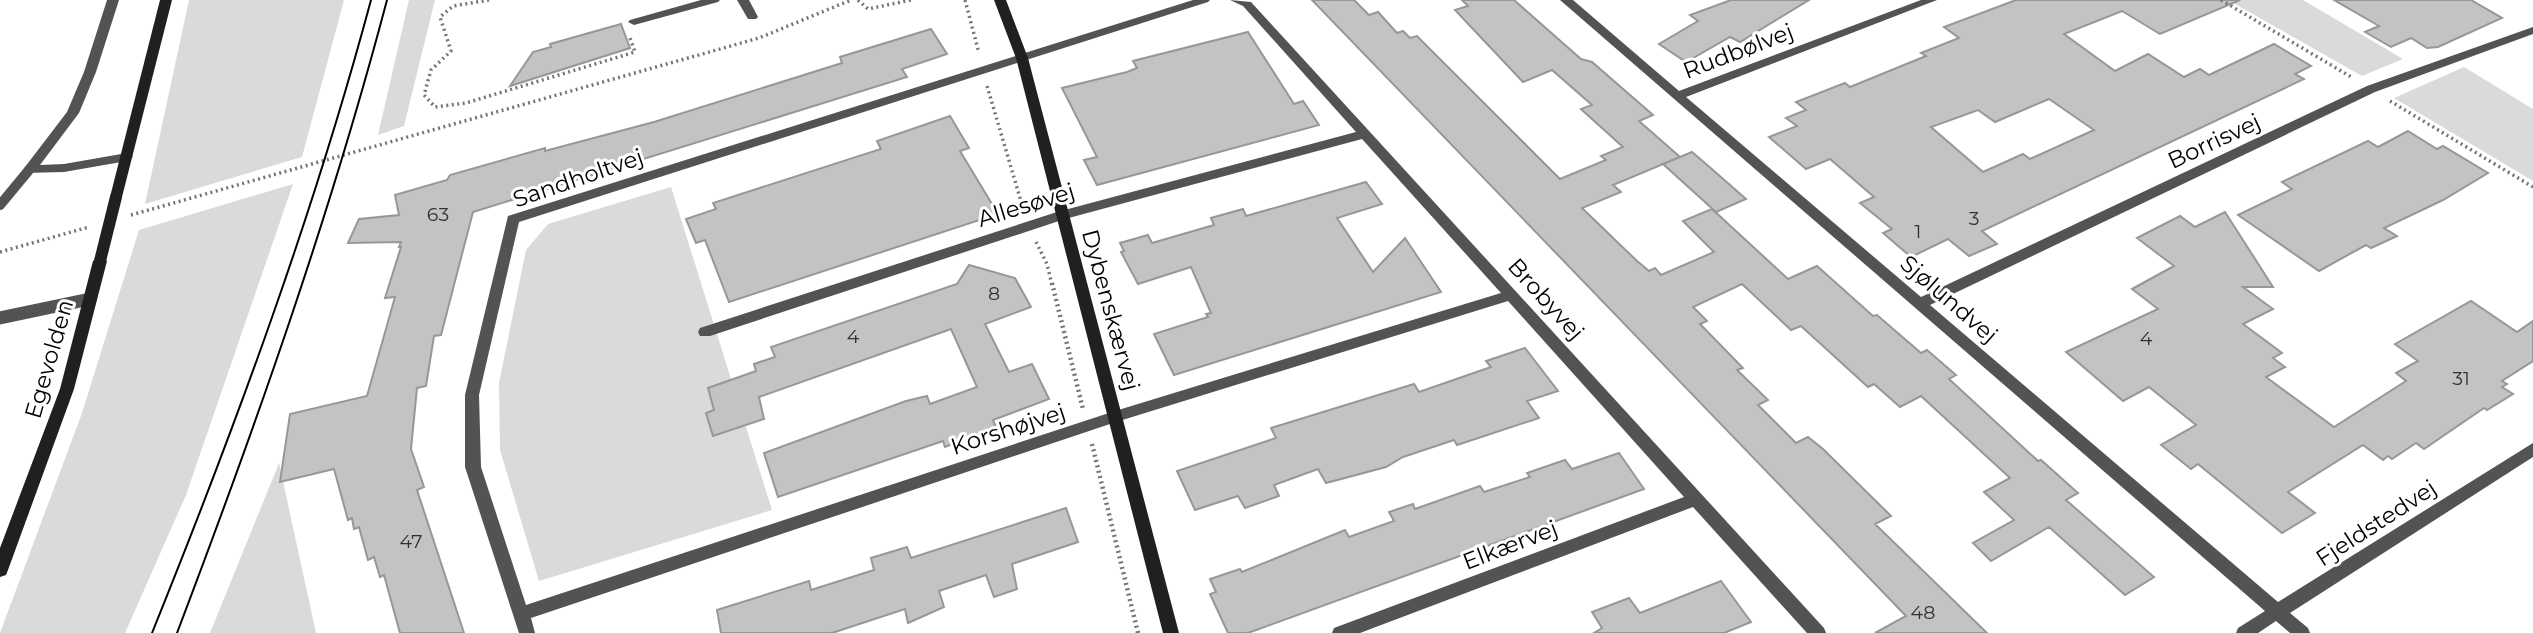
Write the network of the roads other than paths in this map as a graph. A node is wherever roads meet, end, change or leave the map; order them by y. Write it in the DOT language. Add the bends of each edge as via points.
graph roads {
  1 [pos="113,0"];
  2 [pos="166,0"];
  3 [pos="714,0"];
  4 [pos="743,0"];
  5 [pos="1000,0"];
  6 [pos="1203,0"];
  7 [pos="1236,0"];
  8 [pos="1566,0"];
  9 [pos="1931,0"];
  10 [pos="752,16"];
  11 [pos="634,22"];
  12 [pos="2533,30"];
  13 [pos="1021,58"];
  14 [pos="1678,96"];
  15 [pos="1365,134"];
  16 [pos="127,157"];
  17 [pos="29,170"];
  18 [pos="0,205"];
  19 [pos="1062,215"];
  20 [pos="1511,295"];
  21 [pos="90,299"];
  22 [pos="1919,304"];
  23 [pos="0,318"];
  24 [pos="705,332"];
  25 [pos="1115,417"];
  26 [pos="2533,449"];
  27 [pos="1696,499"];
  28 [pos="0,570"];
  29 [pos="2278,612"];
  30 [pos="521,614"];
  31 [pos="527,633"];
  32 [pos="1171,633"];
  33 [pos="1340,633"];
  34 [pos="1818,633"];
  35 [pos="2244,633"];
  36 [pos="2302,633"];
  1 -- 17 [label="street" via="73,113"];
  2 -- 16 [label="street, Egevolden"];
  3 -- 11 [label="street"];
  4 -- 10 [label="street"];
  5 -- 13 [label="street, Dybenskærvej"];
  6 -- 13 [label="street"];
  7 -- 15 [label="street, Brobyvej" via="1247,4"];
  8 -- 14 [label="street, Sjølundvej"];
  9 -- 14 [label="street, Rudbølvej"];
  12 -- 22 [label="street, Borrisvej" via="2371,89"];
  13 -- 19 [label="street, Dybenskærvej"];
  13 -- 30 [label="street, Sandholtvej" via="513,219 472,395 473,467"];
  14 -- 22 [label="street, Sjølundvej"];
  15 -- 19 [label="street, Allesøvej"];
  15 -- 20 [label="street, Brobyvej"];
  16 -- 17 [label="street"];
  16 -- 21 [label="street, Egevolden, bridge"];
  17 -- 18 [label="lane"];
  19 -- 24 [label="street, Allesøvej"];
  19 -- 25 [label="street, Dybenskærvej"];
  20 -- 25 [label="street, Korshøjvej"];
  20 -- 27 [label="street, Brobyvej"];
  21 -- 23 [label="lane"];
  21 -- 28 [label="street, Egevolden" via="67,389"];
  22 -- 29 [label="street, Sjølundvej"];
  25 -- 30 [label="street, Korshøjvej"];
  25 -- 32 [label="street, Dybenskærvej"];
  26 -- 29 [label="street, Fjeldstedvej"];
  27 -- 33 [label="street, Elkærvej"];
  27 -- 34 [label="street, Brobyvej"];
  29 -- 35 [label="street, Fjeldstedvej"];
  29 -- 36 [label="street, Sjølundvej"];
  30 -- 31 [label="street, Sandholtvej"];
}
